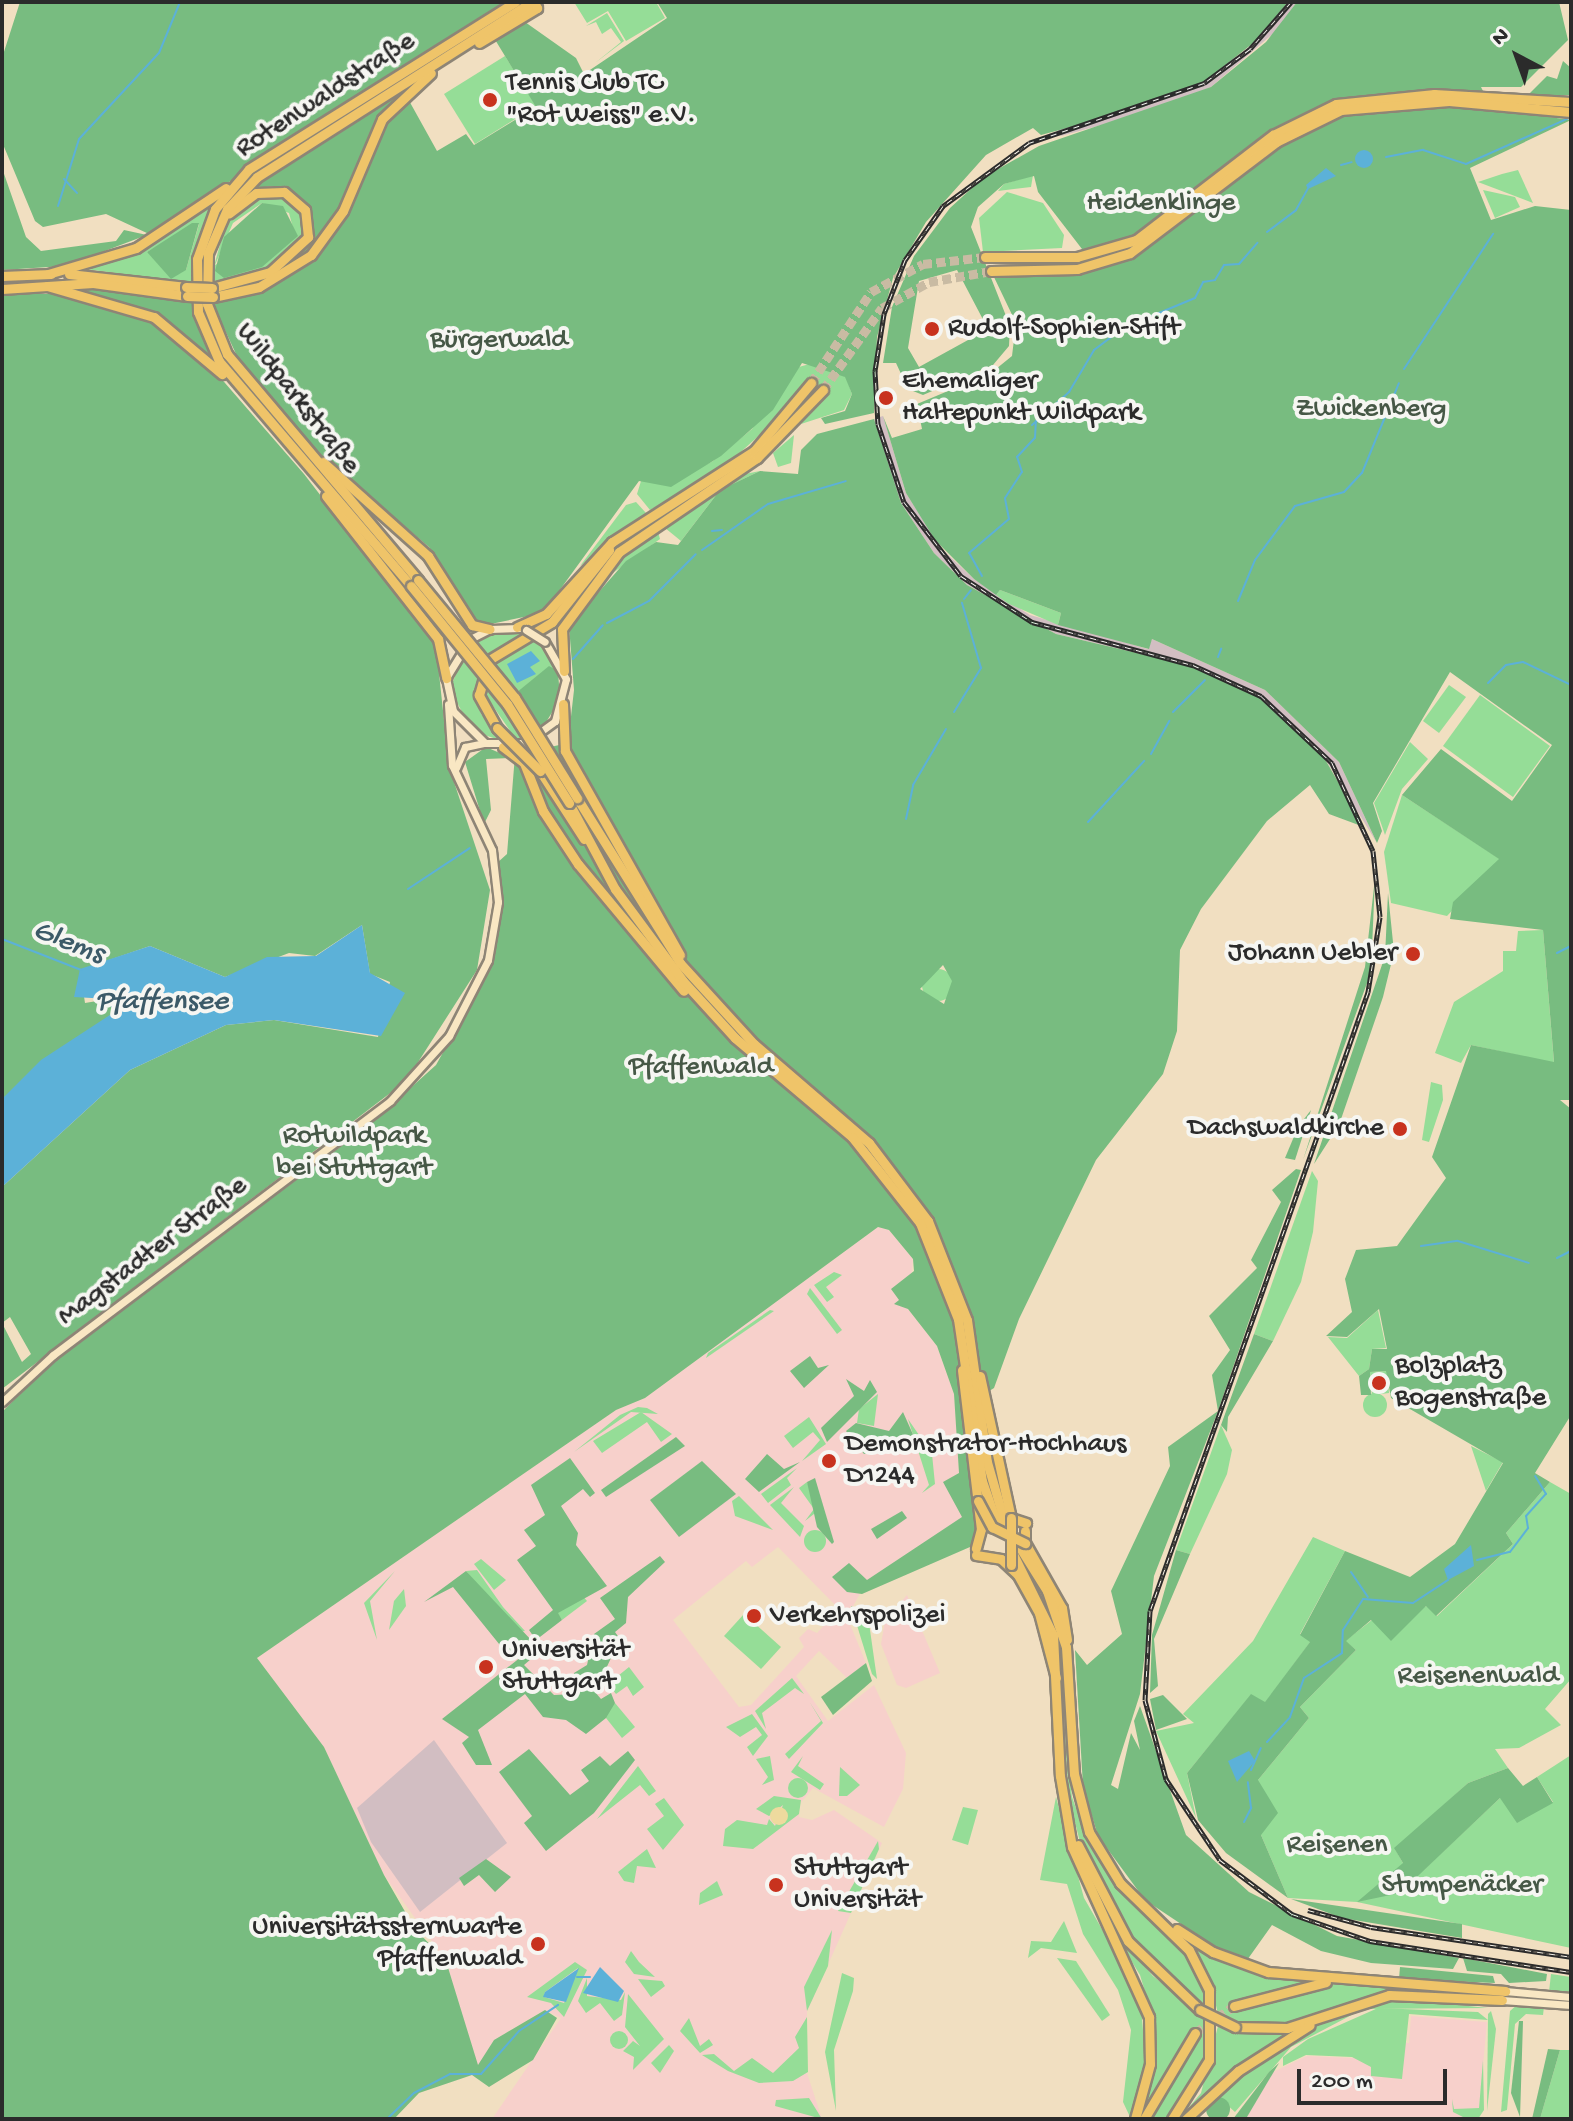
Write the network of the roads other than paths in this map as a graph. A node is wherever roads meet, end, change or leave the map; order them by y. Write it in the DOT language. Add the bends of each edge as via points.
graph roads {
  1 [pos="515,2"];
  2 [pos="534,4"];
  3 [pos="489,31"];
  4 [pos="476,44"];
  5 [pos="1571,102"];
  6 [pos="1571,112"];
  7 [pos="237,180"];
  8 [pos="221,221"];
  9 [pos="985,257"];
  10 [pos="991,271"];
  11 [pos="48,274"];
  12 [pos="2,276"];
  13 [pos="47,286"];
  14 [pos="2,289"];
  15 [pos="186,291"];
  16 [pos="213,292"];
  17 [pos="811,383"];
  18 [pos="823,390"];
  19 [pos="241,391"];
  20 [pos="289,430"];
  21 [pos="317,479"];
  22 [pos="625,534"];
  23 [pos="414,583"];
  24 [pos="521,628"];
  25 [pos="490,629"];
  26 [pos="564,671"];
  27 [pos="446,678"];
  28 [pos="448,704"];
  29 [pos="563,704"];
  30 [pos="485,743"];
  31 [pos="503,747"];
  32 [pos="456,774"];
  33 [pos="573,800"];
  34 [pos="596,855"];
  35 [pos="702,987"];
  36 [pos="714,1015"];
  37 [pos="963,1348"];
  38 [pos="2,1402"];
  39 [pos="978,1501"];
  40 [pos="1005,1523"];
  41 [pos="1007,1537"];
  42 [pos="1018,1547"];
  43 [pos="1011,1565"];
  44 [pos="1029,1578"];
  45 [pos="1066,1647"];
  46 [pos="1058,1682"];
  47 [pos="1157,1918"];
  48 [pos="1341,1980"];
  49 [pos="1504,1996"];
  50 [pos="1571,1997"];
  51 [pos="1571,2005"];
  52 [pos="1234,2006"];
  53 [pos="1335,2010"];
  54 [pos="1195,2033"];
  55 [pos="1135,2119"];
  56 [pos="1144,2119"];
  57 [pos="1172,2119"];
  58 [pos="1186,2119"];
  1 -- 7 [label="highway, Rotenwaldstraße"];
  2 -- 3 [label="highway, Rotenwaldstraße"];
  2 -- 4 [label="highway, Rotenwaldstraße"];
  3 -- 4 [label="highway"];
  3 -- 8 [label="highway, Rotenwaldstraße" via="268,169"];
  4 -- 16 [label="highway" via="387,113 335,226 311,255 259,287"];
  5 -- 9 [label="highway" via="1416,94 1336,104 1273,135 1136,240 1077,257"];
  6 -- 10 [label="highway" via="1423,101 1323,116 1276,142 1130,253 1077,269"];
  7 -- 11 [label="highway" via="149,242"];
  7 -- 19 [label="highway, Rotenwaldstraße" via="204,233 195,283 206,337"];
  8 -- 16 [label="highway" via="247,198 273,190 301,204 309,230 299,252 277,268"];
  8 -- 20 [label="highway, Wildparkstraße" via="206,263 210,318 235,365"];
  11 -- 12 [label="highway"];
  11 -- 15 [label="highway"];
  13 -- 14 [label="highway"];
  13 -- 15 [label="highway" via="114,284"];
  13 -- 19 [label="highway" via="154,317"];
  15 -- 16 [label="highway, bridge"];
  17 -- 22 [label="highway" via="754,451"];
  18 -- 26 [label="highway" via="757,458 619,552 562,629"];
  19 -- 21 [label="highway, Wildparkstraße"];
  20 -- 23 [label="highway, Wildparkstraße"];
  20 -- 25 [label="highway" via="428,556 472,625"];
  21 -- 23 [label="highway, Wildparkstraße"];
  21 -- 27 [label="highway" via="356,542 444,650"];
  22 -- 24 [label="highway" via="591,559 546,614"];
  22 -- 34 [label="highway, bridge" via="552,622 489,660 479,695 497,728 540,771"];
  23 -- 33 [label="highway, bridge"];
  24 -- 25 [label="main road"];
  24 -- 26 [label="main road, bridge" via="545,642"];
  25 -- 27 [label="main road" via="460,648"];
  26 -- 29 [label="main road"];
  27 -- 28 [label="main road"];
  28 -- 30 [label="main road"];
  28 -- 32 [label="main road, Magstadter Straße"];
  29 -- 31 [label="main road" via="537,738"];
  29 -- 35 [label="highway" via="559,735 571,764"];
  30 -- 31 [label="main road"];
  30 -- 32 [label="main road" via="463,750"];
  31 -- 36 [label="highway" via="522,761 548,820 609,904"];
  32 -- 38 [label="main road, Magstadter Straße" via="495,869 497,914 488,960 458,1022 421,1072"];
  33 -- 34 [label="highway"];
  33 -- 35 [label="highway" via="632,894"];
  34 -- 36 [label="highway" via="658,951"];
  35 -- 40 [label="highway" via="869,1143 908,1191 951,1269 976,1369 988,1392"];
  36 -- 37 [label="highway" via="852,1137 898,1189 941,1266"];
  37 -- 39 [label="highway"];
  37 -- 40 [label="highway" via="982,1481"];
  39 -- 41 [label="highway, bridge" via="990,1525"];
  39 -- 43 [label="highway" via="982,1535 976,1552"];
  40 -- 41 [label="highway, bridge"];
  40 -- 42 [label="highway, bridge" via="1026,1527"];
  41 -- 42 [label="highway, bridge"];
  41 -- 43 [label="highway, bridge"];
  42 -- 44 [label="highway"];
  42 -- 45 [label="highway" via="1047,1591"];
  42 -- 45 [label="highway" via="1033,1553 1062,1608"];
  43 -- 46 [label="highway" via="1039,1613"];
  44 -- 46 [label="highway" via="1053,1635"];
  44 -- 53 [label="highway, bridge" via="1055,1634 1065,1789 1087,1870 1128,1941 1200,2010 1235,2027 1279,2029"];
  45 -- 47 [label="highway" via="1083,1815 1107,1865"];
  46 -- 55 [label="highway" via="1060,1776 1072,1847 1149,2017 1150,2064"];
  47 -- 48 [label="highway" via="1249,1967"];
  47 -- 57 [label="highway" via="1199,1965 1214,2016 1206,2069"];
  48 -- 49 [label="highway"];
  48 -- 52 [label="highway"];
  49 -- 50 [label="main road"];
  49 -- 51 [label="main road"];
  49 -- 53 [label="highway" via="1389,1995"];
  53 -- 58 [label="highway" via="1238,2071"];
  54 -- 56 [label="highway"];
}
